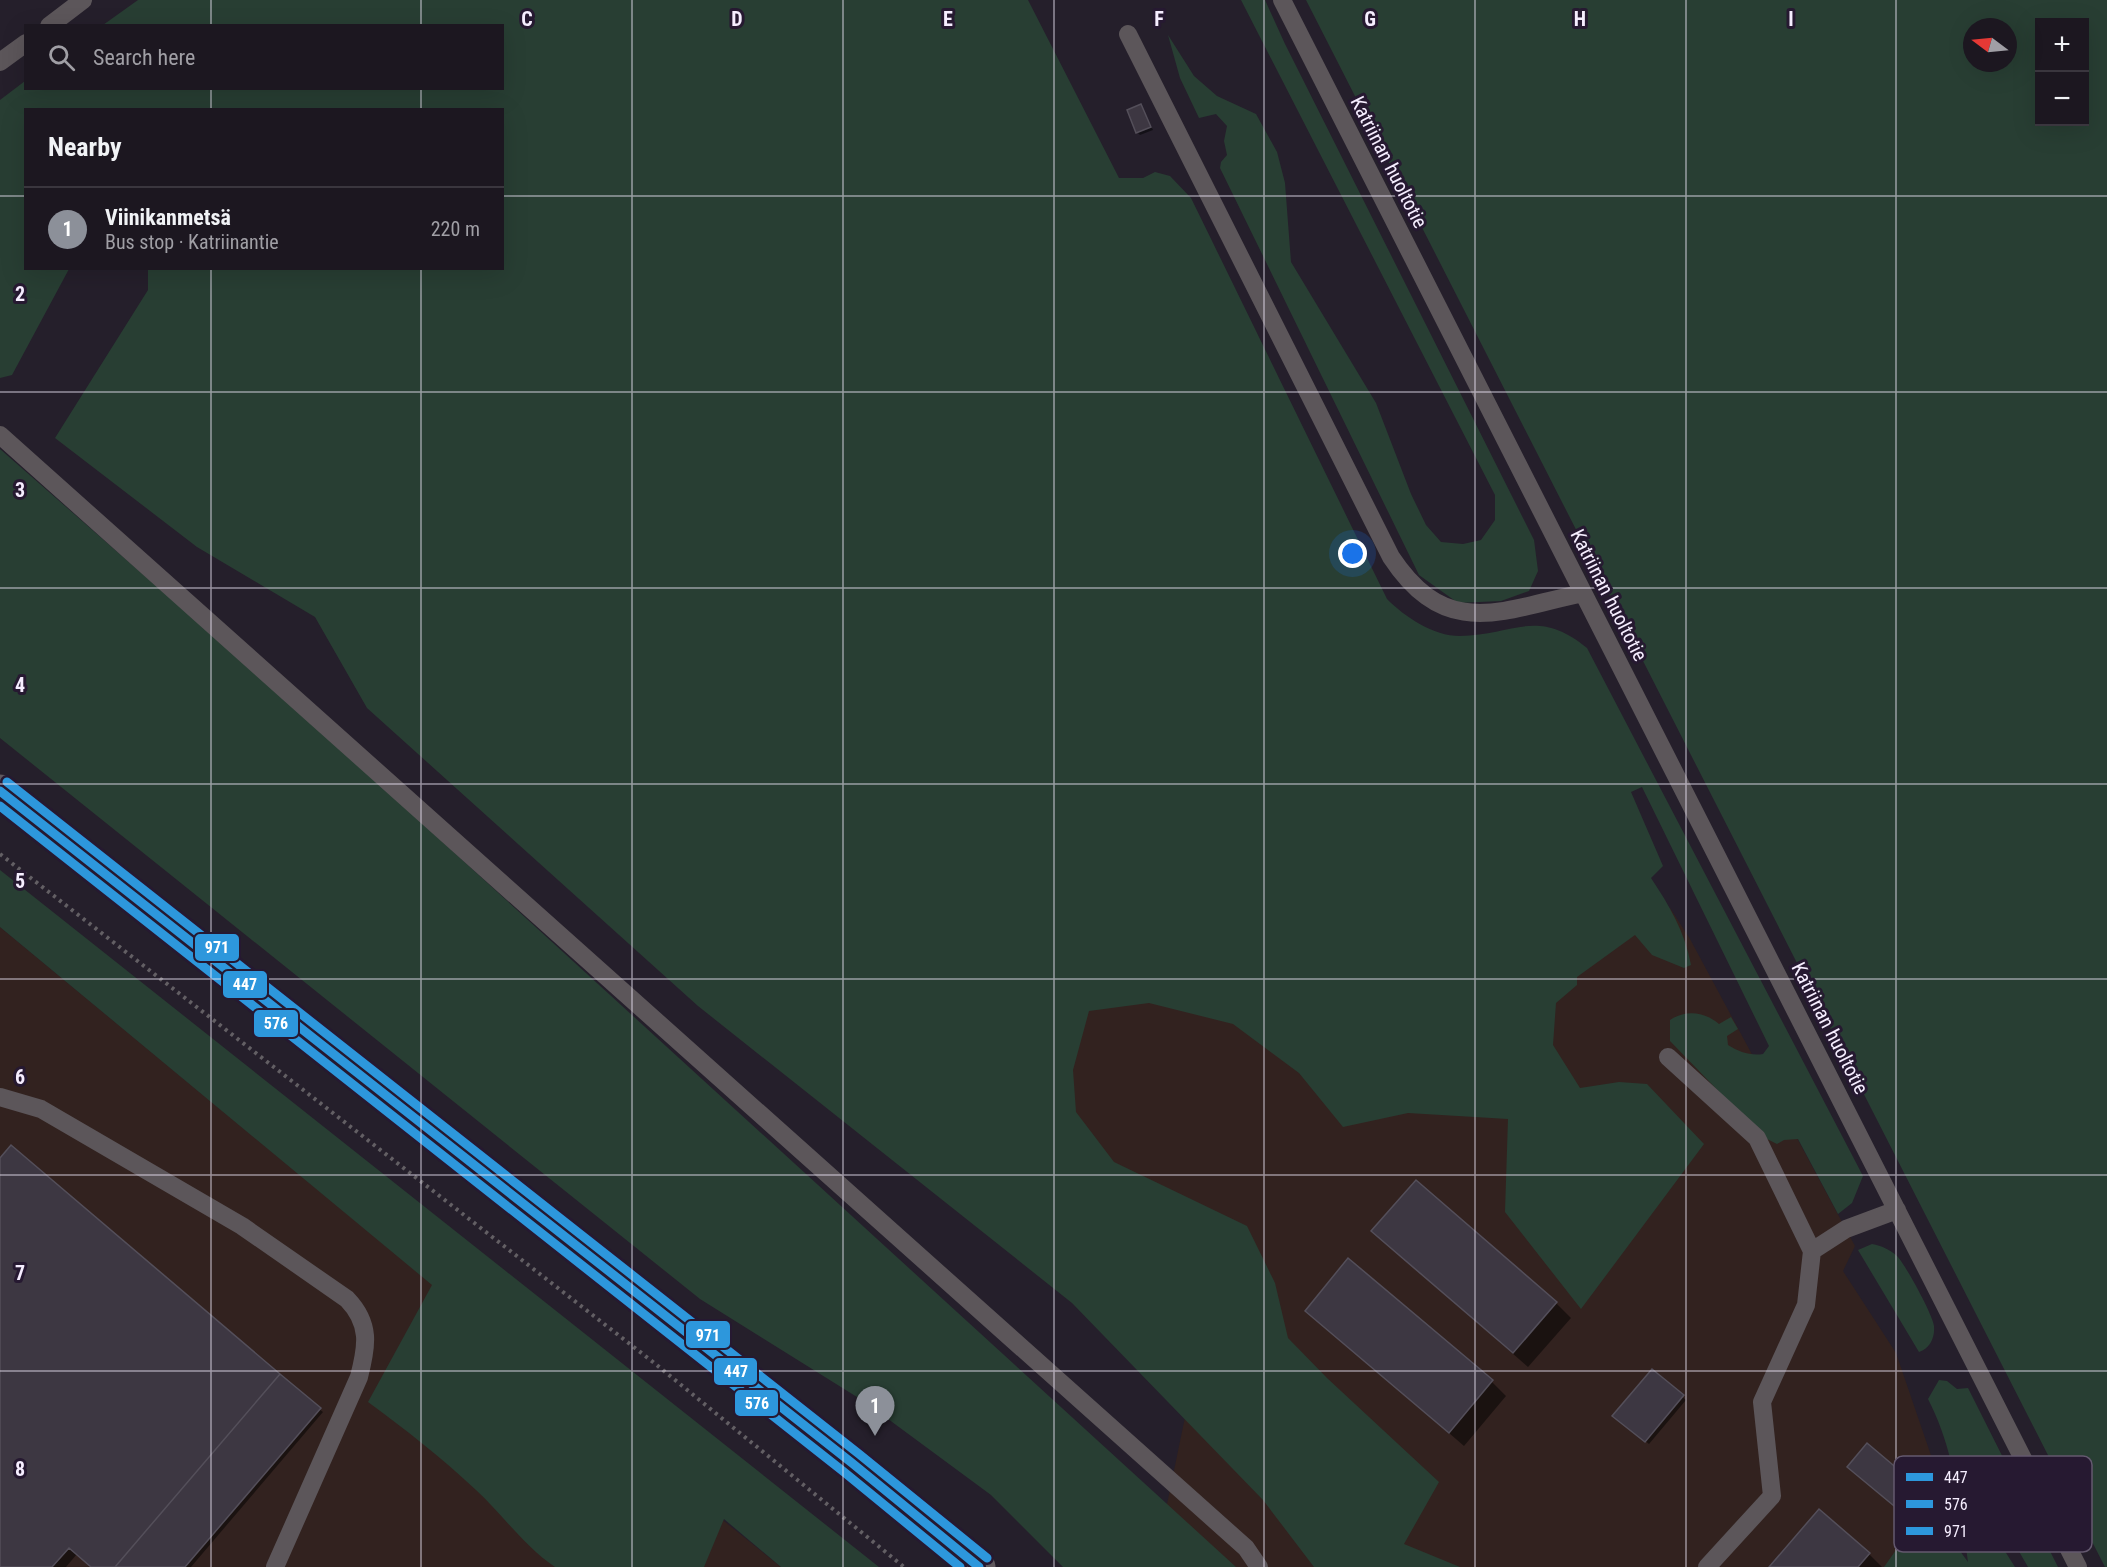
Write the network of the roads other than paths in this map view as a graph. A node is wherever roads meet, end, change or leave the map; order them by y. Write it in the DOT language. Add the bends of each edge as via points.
graph roads {
  1 [pos="83,0"];
  2 [pos="1282,0"];
  3 [pos="52,24"];
  4 [pos="1128,34"];
  5 [pos="24,44"];
  6 [pos="0,62"];
  7 [pos="0,435"];
  8 [pos="1583,593"];
  9 [pos="0,791"];
  10 [pos="1668,1057"];
  11 [pos="0,1097"];
  12 [pos="1897,1210"];
  13 [pos="1812,1251"];
  14 [pos="2022,1456"];
  15 [pos="2070,1552"];
  16 [pos="275,1567"];
  17 [pos="979,1567"];
  18 [pos="1259,1567"];
  19 [pos="1707,1567"];
  20 [pos="2078,1567"];
  1 -- 3 [label="lane"];
  2 -- 8 [label="lane, Katriinan huoltotie"];
  4 -- 8 [label="lane" via="1407,582 1431,601 1470,614"];
  5 -- 6 [label="lane"];
  7 -- 18 [label="lane" via="1239,1541"];
  8 -- 12 [label="lane, Katriinan huoltotie"];
  9 -- 17 [label="main road"];
  10 -- 13 [label="lane" via="1757,1138"];
  11 -- 16 [label="lane" via="41,1109 242,1226 347,1299 359,1312 365,1327 359,1377"];
  12 -- 13 [label="lane" via="1846,1229"];
  12 -- 14 [label="lane, Katriinan huoltotie"];
  13 -- 19 [label="lane" via="1806,1305 1762,1402 1772,1496"];
  15 -- 20 [label="lane, Katriinan huoltotie"];
}
